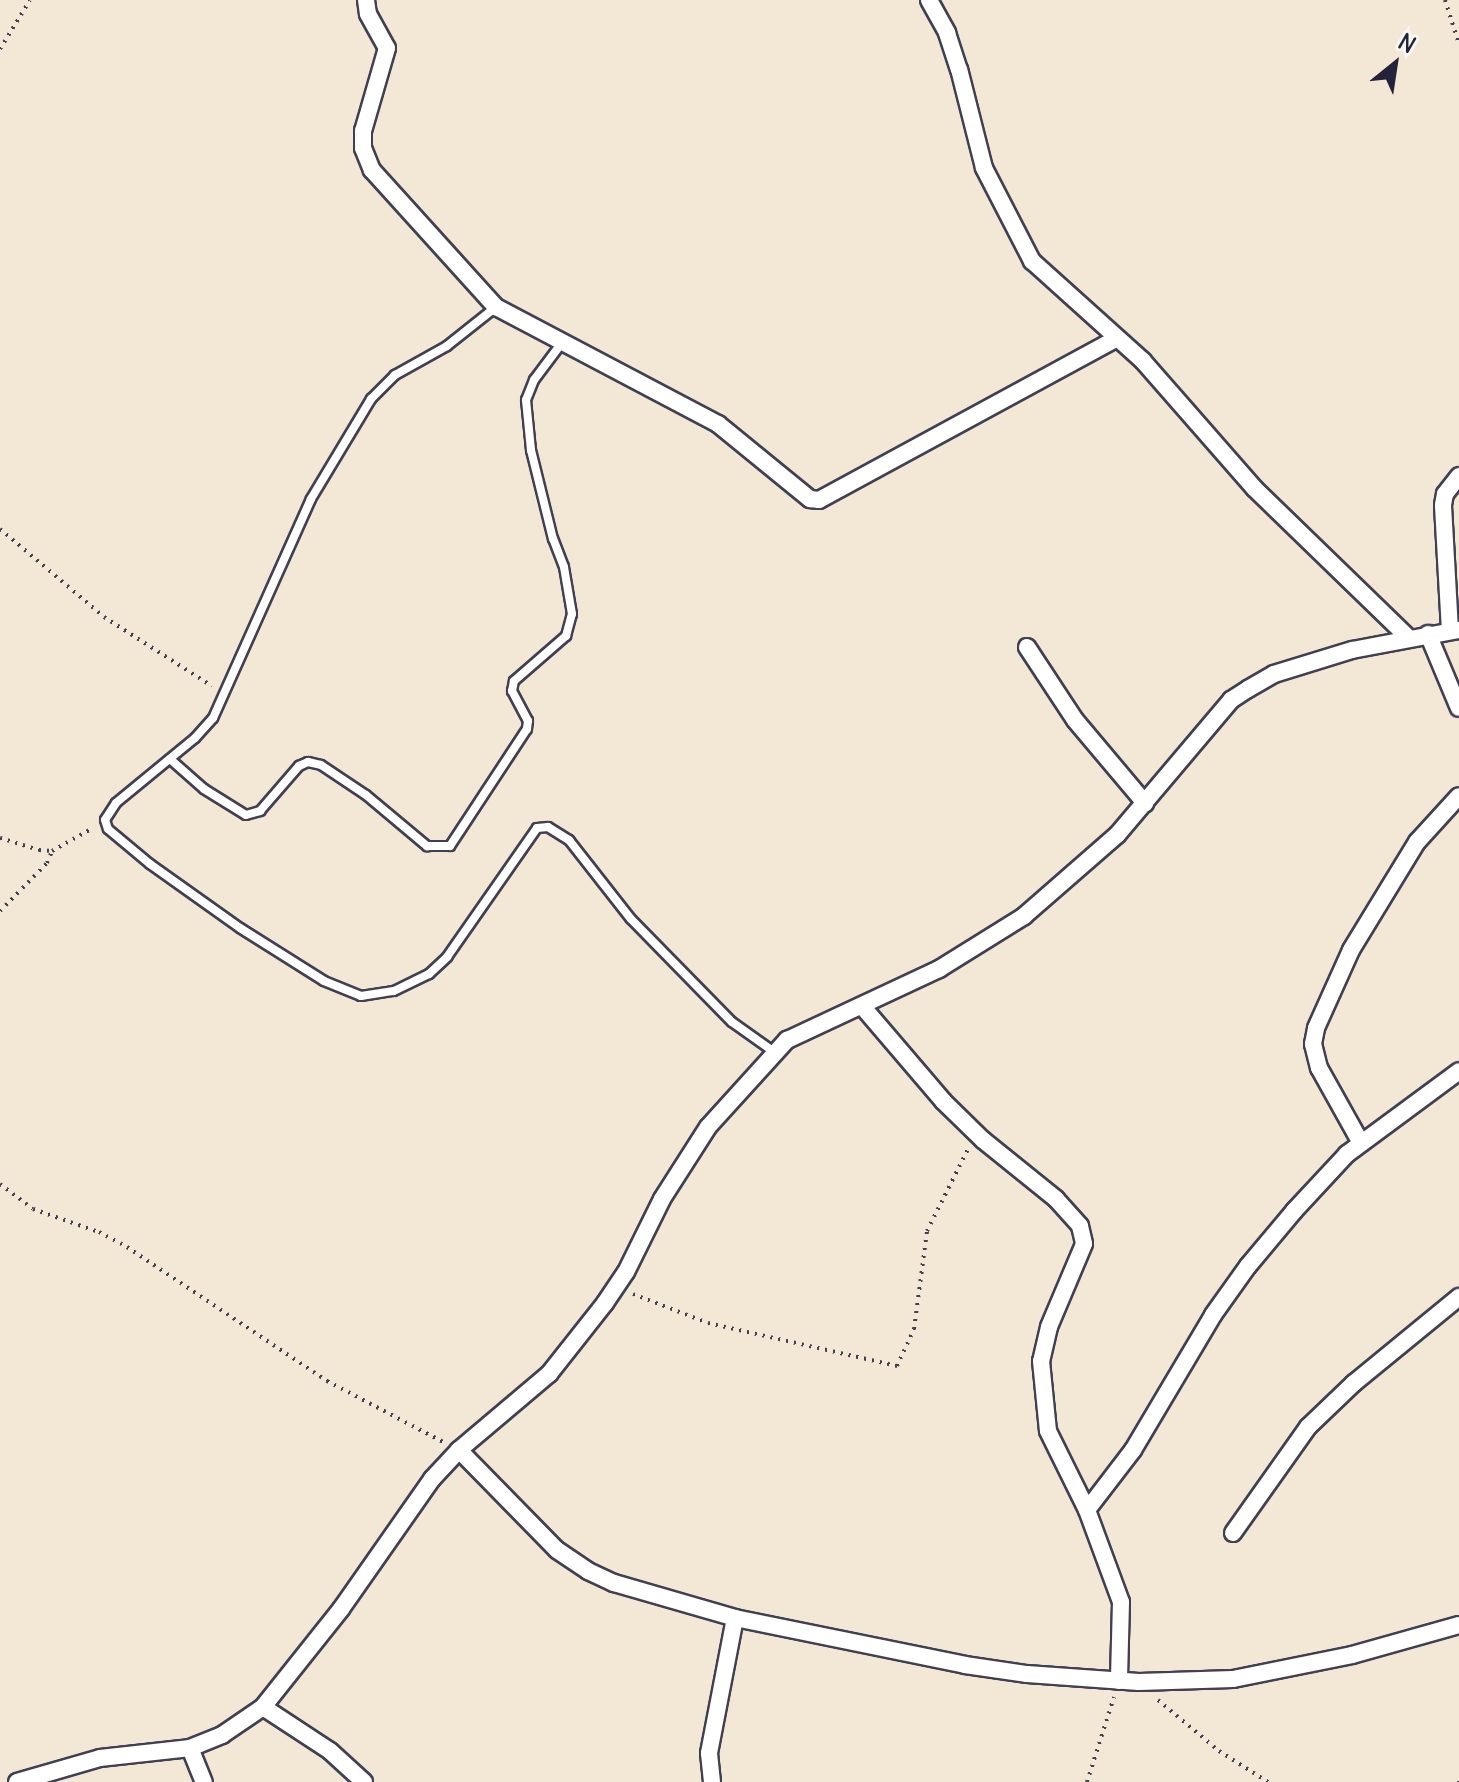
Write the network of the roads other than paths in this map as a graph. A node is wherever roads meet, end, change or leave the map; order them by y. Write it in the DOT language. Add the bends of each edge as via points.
graph roads {
  1 [pos="366,0"];
  2 [pos="929,0"];
  3 [pos="496,307"];
  4 [pos="1115,339"];
  5 [pos="561,344"];
  6 [pos="1459,476"];
  7 [pos="1454,631"];
  8 [pos="1428,634"];
  9 [pos="1408,637"];
  10 [pos="1027,647"];
  11 [pos="1459,708"];
  12 [pos="170,759"];
  13 [pos="1459,796"];
  14 [pos="1145,803"];
  15 [pos="862,1006"];
  16 [pos="773,1051"];
  17 [pos="1459,1071"];
  18 [pos="1361,1143"];
  19 [pos="1459,1297"];
  20 [pos="459,1450"];
  21 [pos="1087,1510"];
  22 [pos="1233,1533"];
  23 [pos="735,1618"];
  24 [pos="1459,1625"];
  25 [pos="1119,1681"];
  26 [pos="263,1707"];
  27 [pos="190,1748"];
  28 [pos="17,1782"];
  29 [pos="204,1782"];
  30 [pos="364,1782"];
  31 [pos="712,1782"];
  1 -- 3 [label="street" via="368,14 384,39 386,59 368,110 363,148 372,170"];
  2 -- 4 [label="street" via="959,69 984,168 1018,238 1032,261"];
  3 -- 5 [label="street"];
  3 -- 12 [label="lane" via="447,346 395,375 371,399 311,499 213,718"];
  4 -- 5 [label="street" via="819,500 807,497 718,424"];
  4 -- 9 [label="street" via="1143,361 1254,488"];
  5 -- 12 [label="lane" via="526,400 531,450 572,614 566,636 514,681 512,691 527,729 450,846 427,846 321,765 299,766 260,811 246,815"];
  6 -- 7 [label="street" via="1443,505"];
  7 -- 8 [label="street"];
  8 -- 9 [label="street"];
  8 -- 11 [label="street"];
  9 -- 14 [label="street" via="1300,664 1248,689 1231,700"];
  10 -- 14 [label="street" via="1067,709"];
  12 -- 16 [label="lane" via="116,803 105,820 116,839 324,981 361,996 394,991 429,974 447,957 537,828 554,829 732,1022"];
  13 -- 18 [label="street" via="1417,842 1351,950 1316,1028 1313,1044 1319,1068"];
  14 -- 15 [label="street" via="1117,835 1024,916 939,969"];
  15 -- 16 [label="street" via="803,1031"];
  15 -- 21 [label="street" via="943,1101 1066,1208 1083,1236 1041,1361 1048,1431"];
  16 -- 20 [label="street" via="708,1127 616,1287 549,1374"];
  17 -- 18 [label="street"];
  18 -- 21 [label="street" via="1248,1266 1133,1450"];
  19 -- 22 [label="street" via="1308,1427"];
  20 -- 23 [label="street" via="557,1550 588,1571"];
  20 -- 26 [label="street"];
  21 -- 25 [label="street" via="1121,1602"];
  23 -- 25 [label="street" via="965,1665"];
  23 -- 31 [label="street" via="709,1753"];
  24 -- 25 [label="street" via="1352,1655 1233,1679"];
  26 -- 27 [label="street" via="222,1735"];
  26 -- 30 [label="street" via="330,1751"];
  27 -- 28 [label="street" via="100,1758"];
  27 -- 29 [label="street"];
}
